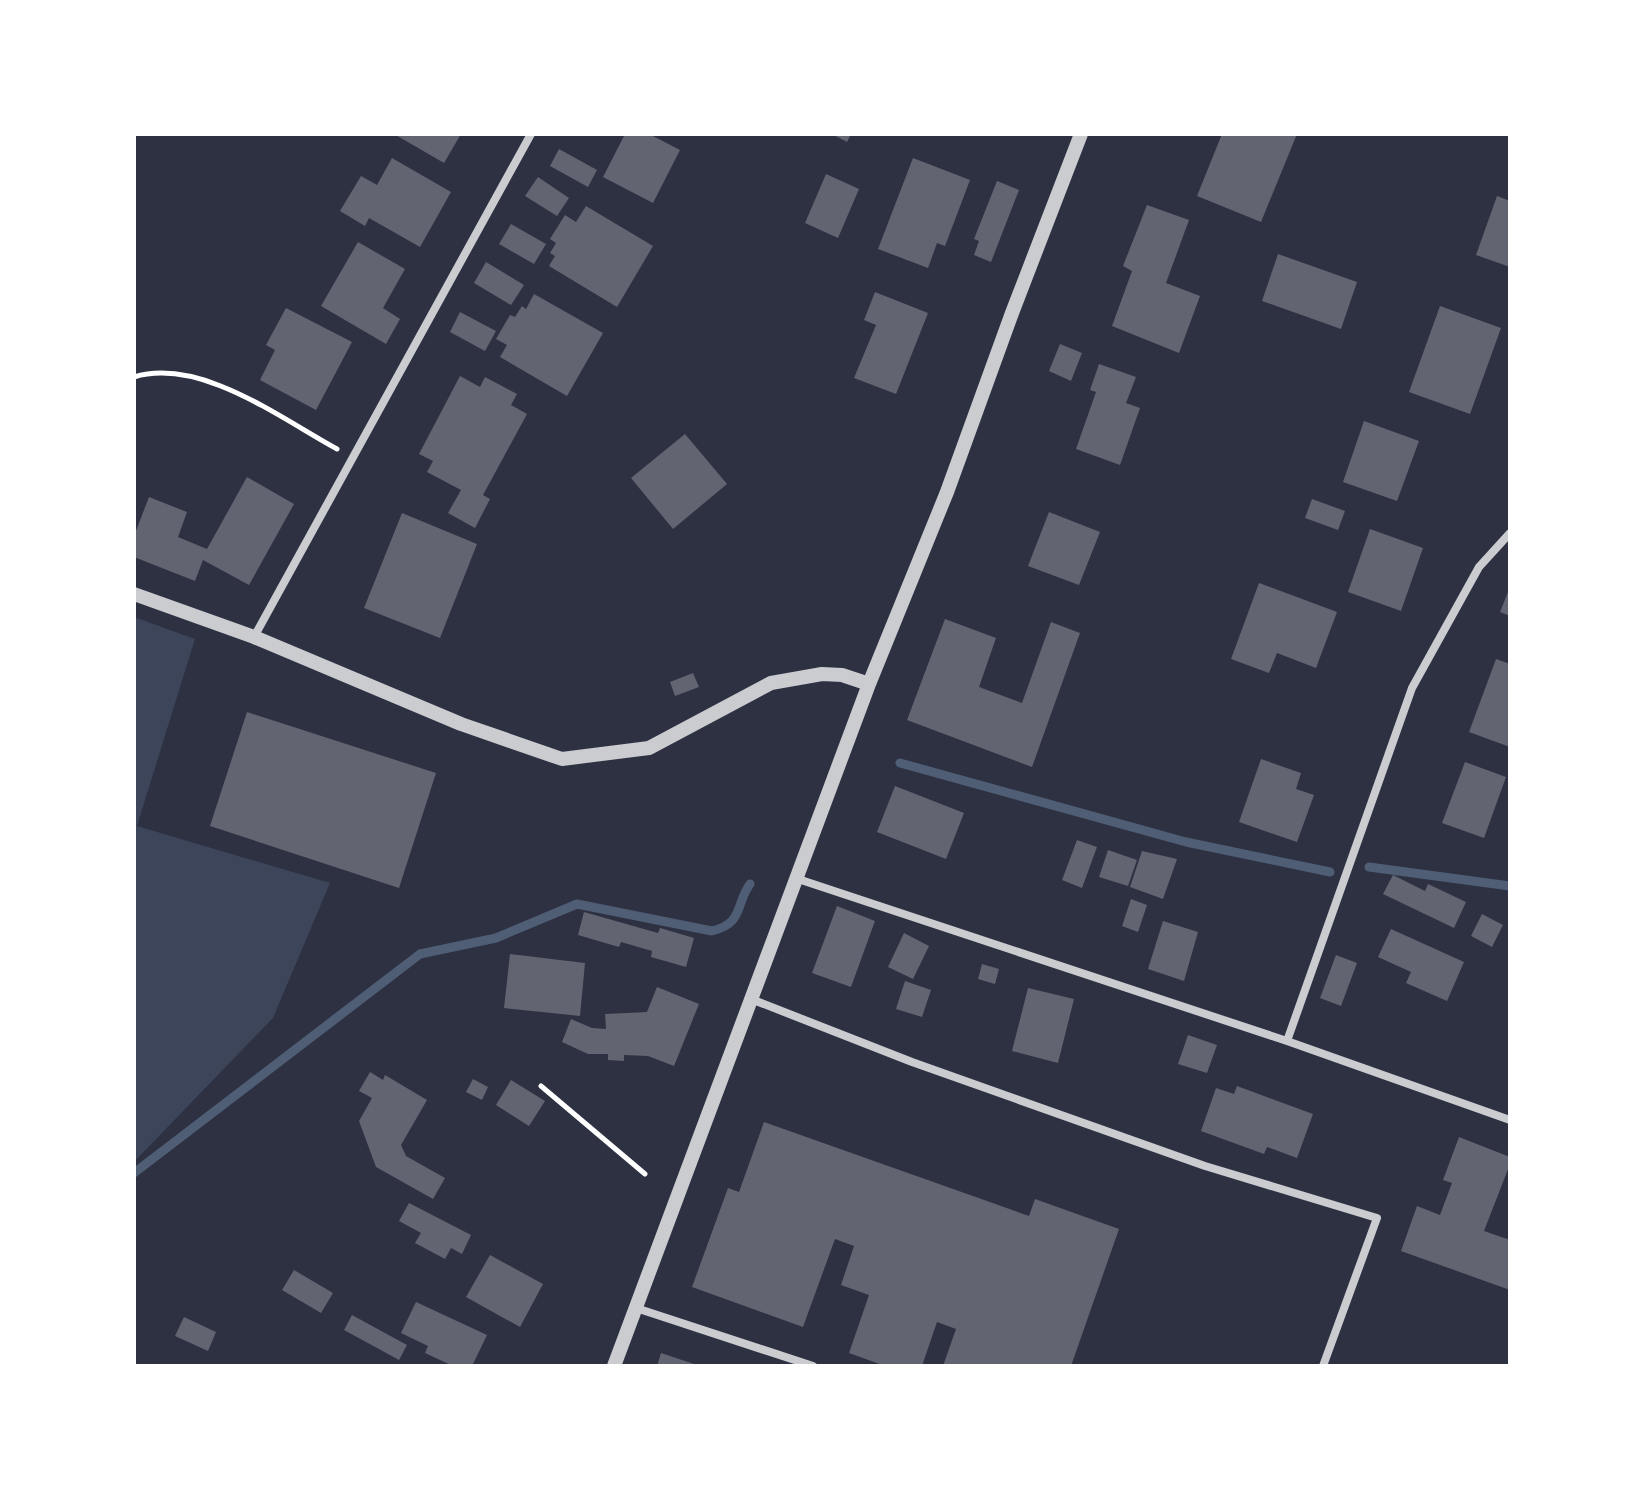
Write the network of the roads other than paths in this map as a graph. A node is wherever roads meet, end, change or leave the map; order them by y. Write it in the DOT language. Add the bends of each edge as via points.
graph roads {
  1 [pos="531,134"];
  2 [pos="1081,134"];
  3 [pos="1510,533"];
  4 [pos="134,594"];
  5 [pos="254,637"];
  6 [pos="869,684"];
  7 [pos="798,879"];
  8 [pos="751,999"];
  9 [pos="1287,1041"];
  10 [pos="1510,1120"];
  11 [pos="636,1308"];
  12 [pos="614,1366"];
  13 [pos="813,1366"];
  14 [pos="1323,1366"];
  1 -- 5 [label="street"];
  2 -- 6 [label="street"];
  3 -- 9 [label="street" via="1479,567 1412,688"];
  4 -- 5 [label="street"];
  5 -- 6 [label="street" via="461,724 562,759 649,748 771,683 822,674"];
  6 -- 7 [label="street"];
  7 -- 8 [label="street"];
  7 -- 9 [label="street"];
  8 -- 11 [label="street"];
  8 -- 14 [label="street" via="1205,1166 1377,1218"];
  9 -- 10 [label="street"];
  11 -- 12 [label="street"];
  11 -- 13 [label="street"];
}
